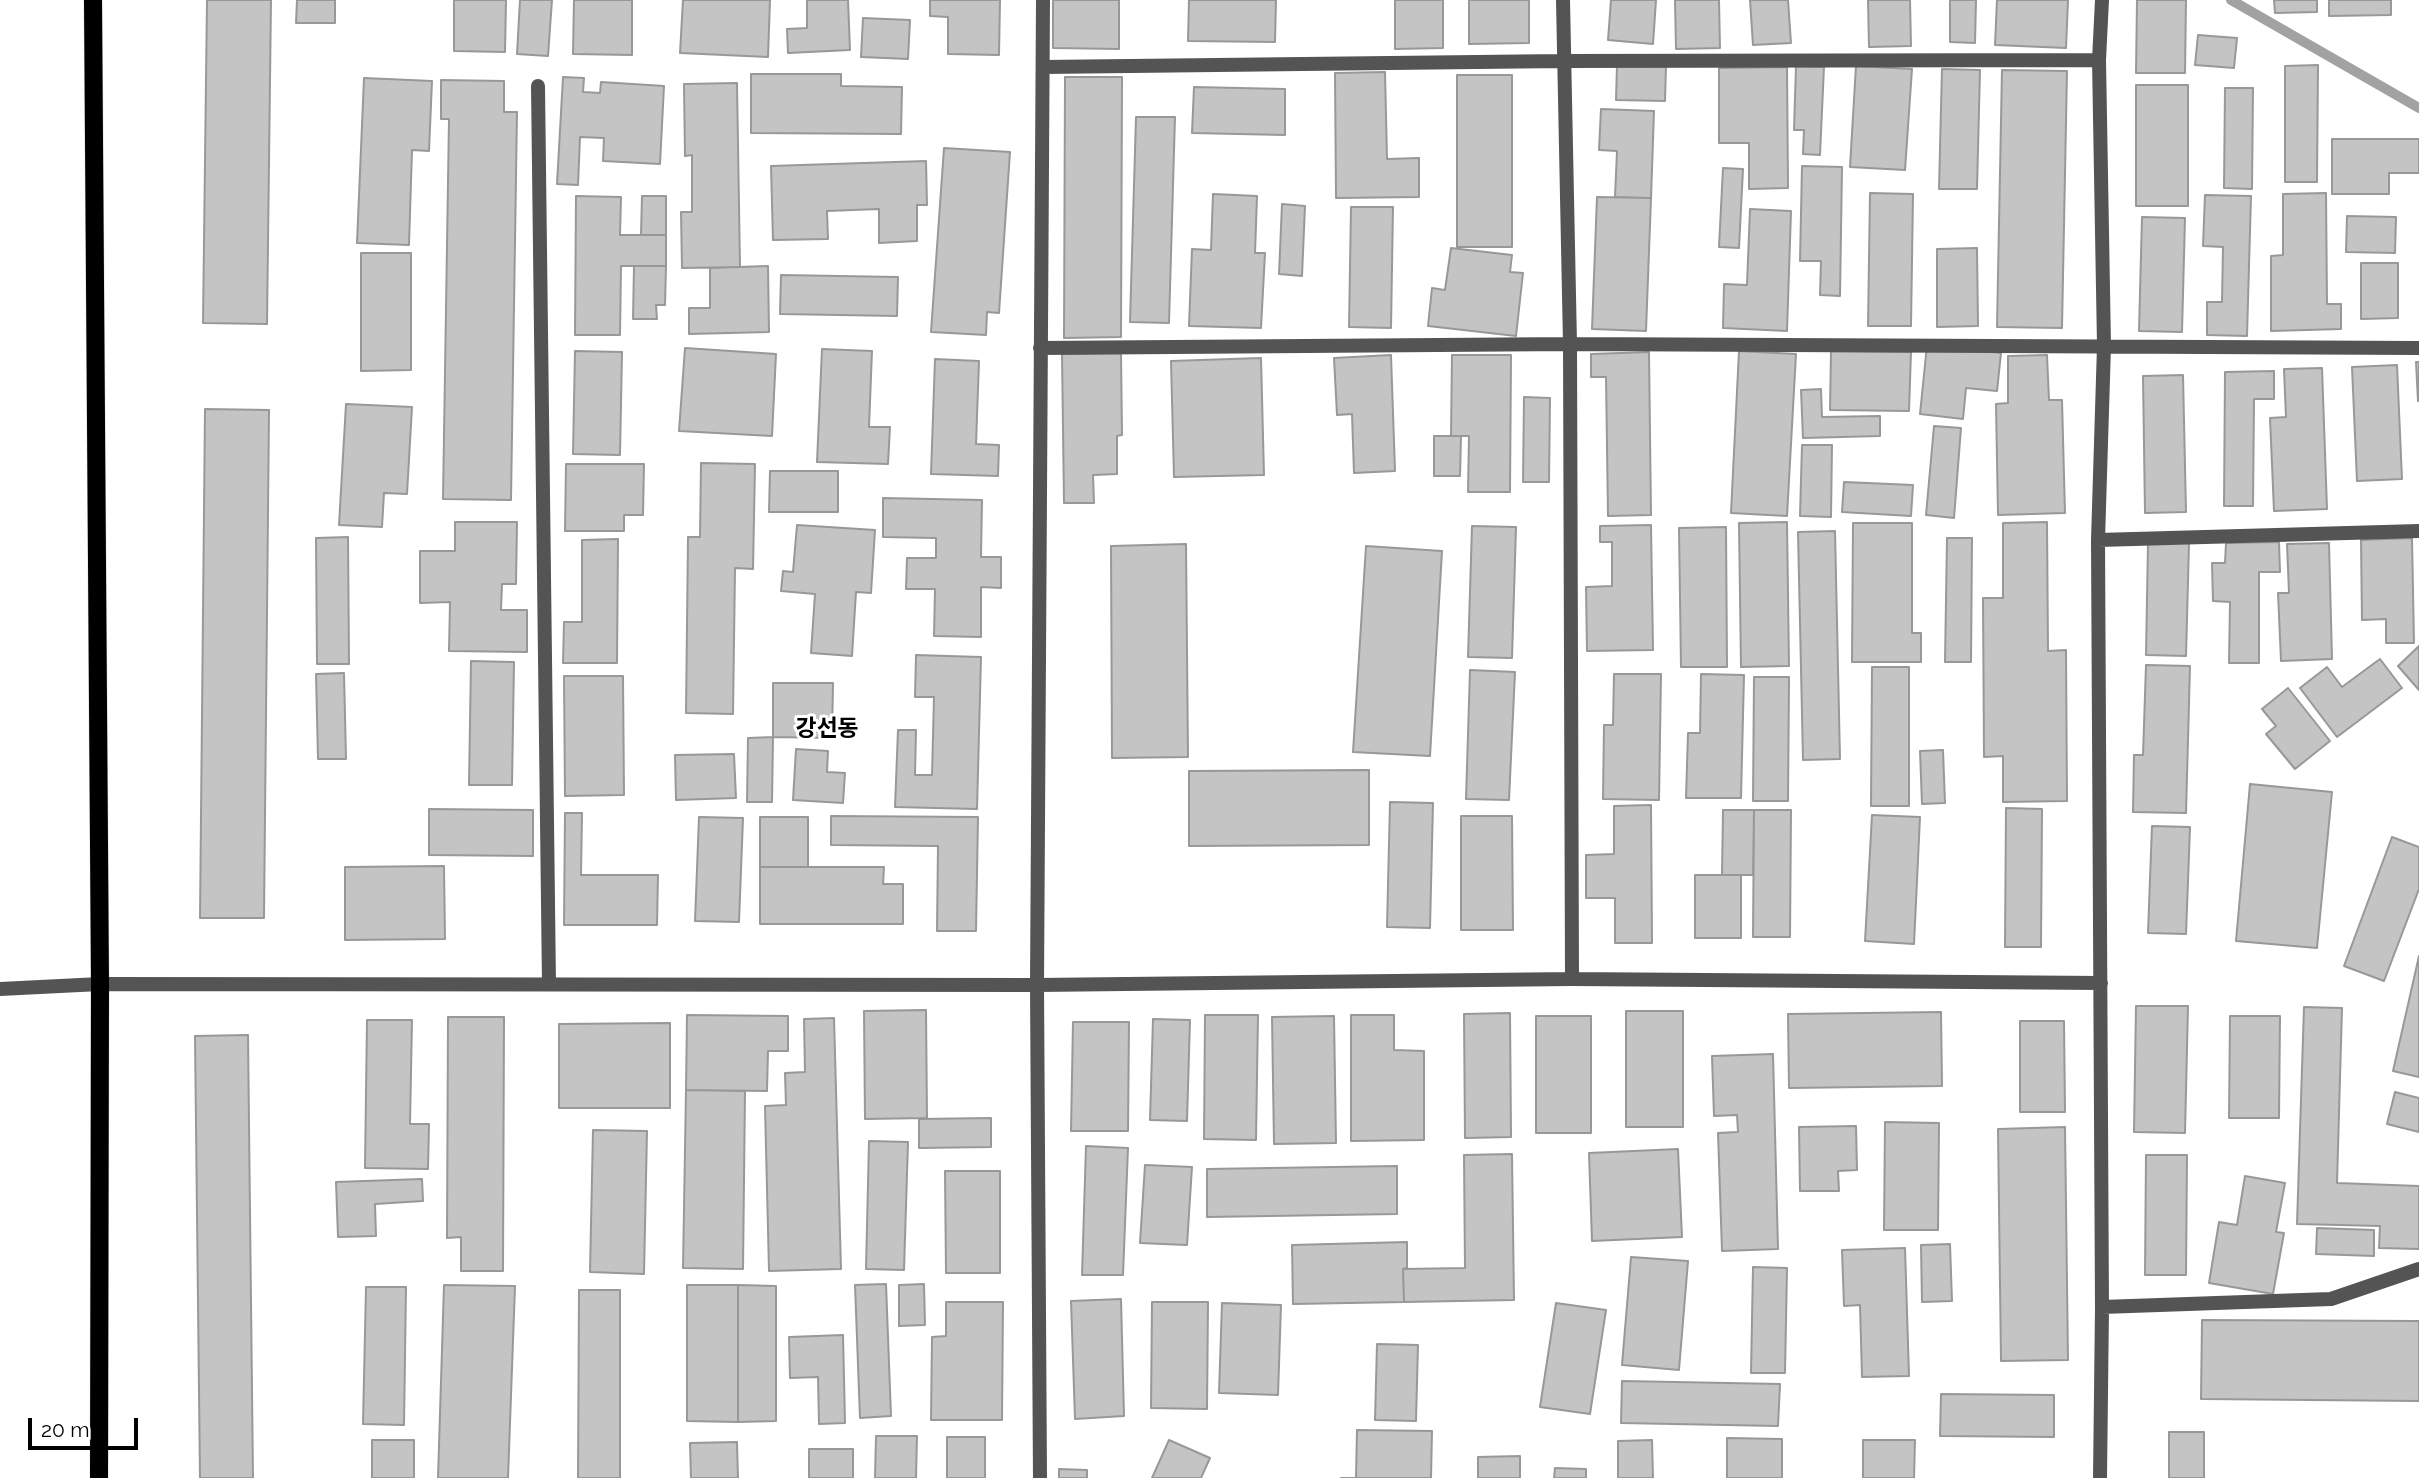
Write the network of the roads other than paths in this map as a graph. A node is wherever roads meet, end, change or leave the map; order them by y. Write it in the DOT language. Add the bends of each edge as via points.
graph roads {
  1 [pos="93,0"];
  2 [pos="1043,0"];
  3 [pos="1563,0"];
  4 [pos="2102,0"];
  5 [pos="2099,60"];
  6 [pos="1563,61"];
  7 [pos="1043,67"];
  8 [pos="538,86"];
  9 [pos="1570,344"];
  10 [pos="2104,346"];
  11 [pos="1040,348"];
  12 [pos="2419,348"];
  13 [pos="2419,531"];
  14 [pos="2098,540"];
  15 [pos="1572,979"];
  16 [pos="2101,983"];
  17 [pos="100,984"];
  18 [pos="549,984"];
  19 [pos="1037,985"];
  20 [pos="0,989"];
  21 [pos="2419,1269"];
  22 [pos="2102,1307"];
  23 [pos="99,1478"];
  24 [pos="1040,1478"];
  25 [pos="2100,1478"];
  1 -- 17 [label="main road"];
  2 -- 7 [label="street"];
  3 -- 6 [label="street"];
  4 -- 5 [label="street"];
  5 -- 6 [label="street"];
  5 -- 10 [label="street"];
  6 -- 7 [label="street"];
  6 -- 9 [label="street"];
  7 -- 11 [label="street"];
  8 -- 18 [label="street"];
  9 -- 10 [label="street"];
  9 -- 11 [label="street"];
  9 -- 15 [label="street"];
  10 -- 12 [label="street"];
  10 -- 14 [label="street"];
  11 -- 19 [label="street"];
  13 -- 14 [label="street"];
  14 -- 16 [label="street"];
  15 -- 16 [label="street"];
  15 -- 19 [label="street"];
  16 -- 22 [label="street"];
  17 -- 18 [label="street"];
  17 -- 20 [label="street"];
  17 -- 23 [label="main road"];
  18 -- 19 [label="street"];
  19 -- 24 [label="street"];
  21 -- 22 [label="street" via="2331,1299"];
  22 -- 25 [label="street"];
}
